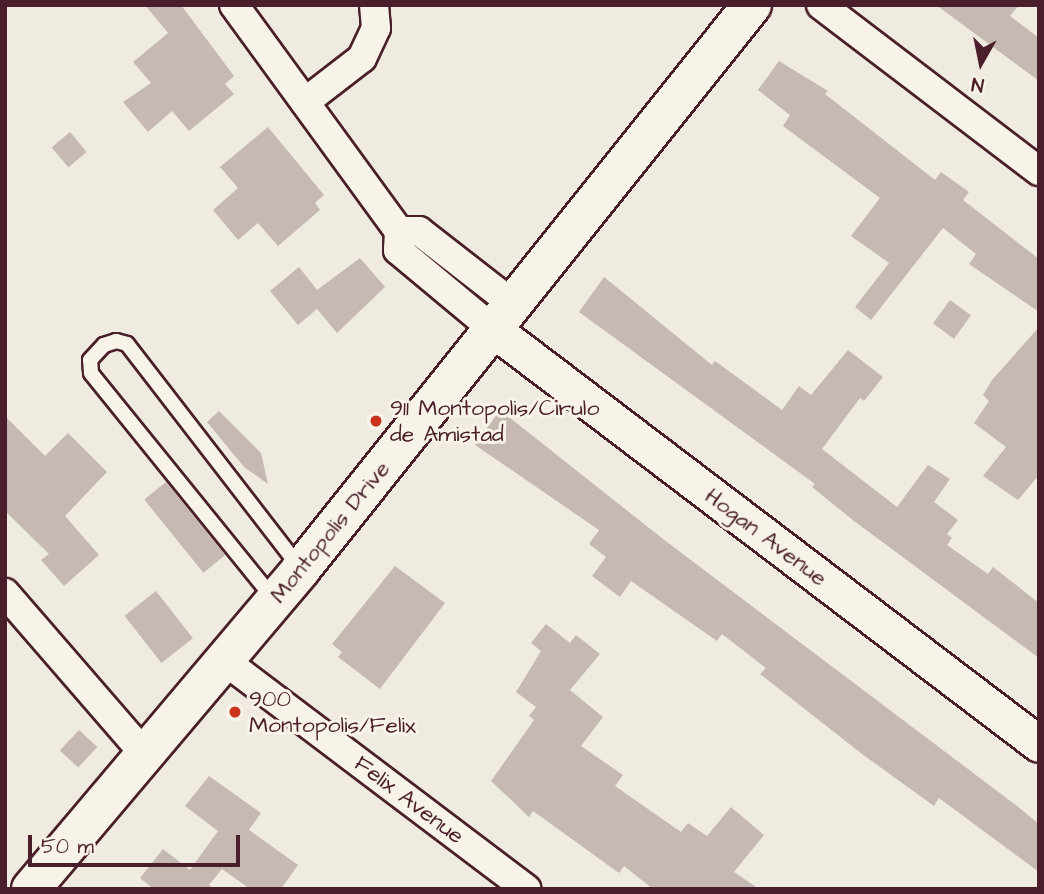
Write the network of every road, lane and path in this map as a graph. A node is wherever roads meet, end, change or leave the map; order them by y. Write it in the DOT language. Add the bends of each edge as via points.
graph roads {
  1 [pos="234,5"];
  2 [pos="374,5"];
  3 [pos="752,5"];
  4 [pos="821,5"];
  5 [pos="305,103"];
  6 [pos="1039,171"];
  7 [pos="504,317"];
  8 [pos="301,569"];
  9 [pos="5,593"];
  10 [pos="274,600"];
  11 [pos="225,661"];
  12 [pos="1039,744"];
  13 [pos="146,756"];
  14 [pos="31,889"];
  15 [pos="526,889"];
  1 -- 5 [label="street"];
  2 -- 5 [label="street" via="376,29 362,58"];
  3 -- 7 [label="main road, Montopolis Drive"];
  4 -- 6 [label="street"];
  5 -- 7 [label="street" via="399,231 398,250"];
  7 -- 8 [label="main road, Montopolis Drive"];
  7 -- 12 [label="street, Hogan Avenue"];
  8 -- 10 [label="main road, Montopolis Drive"];
  8 -- 10 [label="lane" via="127,344 104,345 90,360 91,373"];
  9 -- 13 [label="street"];
  10 -- 11 [label="main road, Montopolis Drive"];
  11 -- 13 [label="main road, Montopolis Drive"];
  11 -- 15 [label="street, Felix Avenue"];
  13 -- 14 [label="main road, Montopolis Drive"];
}
